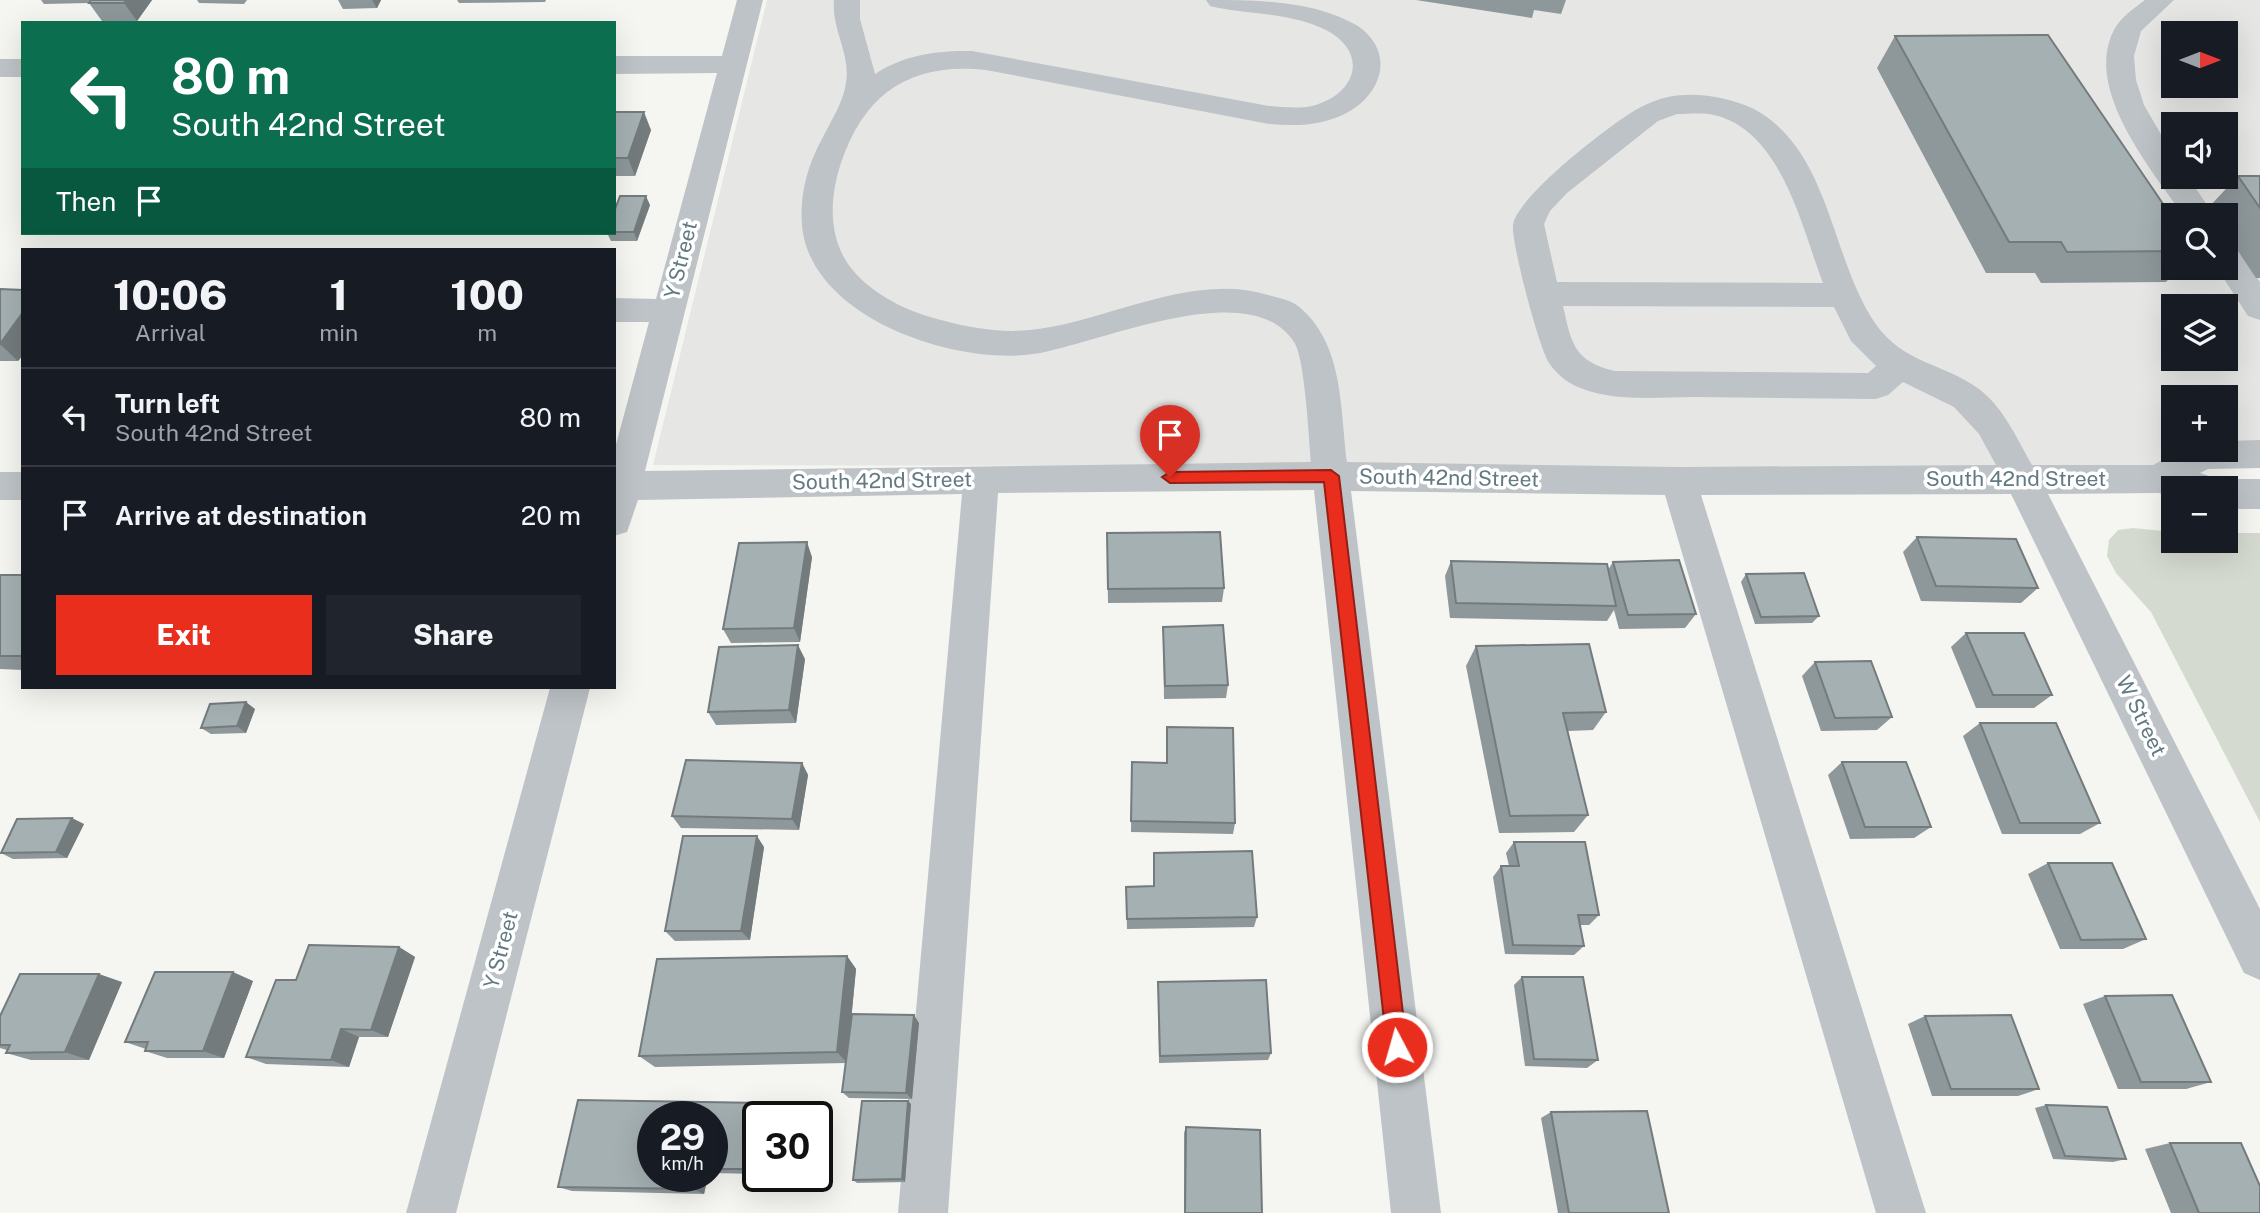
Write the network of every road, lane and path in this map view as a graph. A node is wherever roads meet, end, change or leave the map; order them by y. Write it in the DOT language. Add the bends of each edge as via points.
graph roads {
  1 [pos="750,0"];
  2 [pos="847,0"];
  3 [pos="1219,0"];
  4 [pos="2161,0"];
  5 [pos="734,64"];
  6 [pos="616,65"];
  7 [pos="0,68"];
  8 [pos="21,68"];
  9 [pos="846,119"];
  10 [pos="2191,203"];
  11 [pos="2238,275"];
  12 [pos="1544,294"];
  13 [pos="1844,295"];
  14 [pos="2260,308"];
  15 [pos="616,310"];
  16 [pos="668,311"];
  17 [pos="1894,363"];
  18 [pos="2260,454"];
  19 [pos="1331,476"];
  20 [pos="2019,478"];
  21 [pos="981,479"];
  22 [pos="2158,479"];
  23 [pos="2161,480"];
  24 [pos="1679,481"];
  25 [pos="0,486"];
  26 [pos="21,486"];
  27 [pos="619,486"];
  28 [pos="2238,494"];
  29 [pos="2260,494"];
  30 [pos="616,507"];
  31 [pos="570,689"];
  32 [pos="2260,957"];
  33 [pos="431,1213"];
  34 [pos="923,1213"];
  35 [pos="1416,1213"];
  36 [pos="1901,1213"];
  1 -- 5 [label="street, Y Street"];
  2 -- 9 [label="street" via="848,30 861,72"];
  3 -- 9 [label="street" via="1333,23 1352,34 1363,49 1369,65 1366,79 1339,106 1297,117 1013,67 944,60 885,78 863,96"];
  4 -- 10 [label="street" via="2127,30 2118,62 2134,120"];
  5 -- 6 [label="street"];
  5 -- 16 [label="street, Y Street"];
  7 -- 8 [label="street"];
  9 -- 19 [label="street" via="820,180 816,213 821,243 856,293 883,313 927,329 1004,343 1053,339 1202,301 1234,299 1266,305 1289,315 1308,335 1319,374"];
  11 -- 14 [label="street"];
  12 -- 13 [label="street"];
  12 -- 13 [label="street, W Street" via="1528,224 1537,206 1648,115 1693,103 1742,115 1781,148 1797,175"];
  12 -- 17 [label="street, W Street" via="1556,347 1567,365 1597,381 1876,386 1891,373"];
  13 -- 17 [label="street, W Street" via="1863,332"];
  15 -- 16 [label="street"];
  16 -- 27 [label="street, Y Street"];
  17 -- 20 [label="street, W Street" via="1966,398 1991,424"];
  18 -- 22 [label="street, South 42nd Street" via="2203,454"];
  19 -- 21 [label="street, South 42nd Street"];
  19 -- 24 [label="street, South 42nd Street"];
  19 -- 35 [label="street"];
  20 -- 22 [label="street, South 42nd Street"];
  20 -- 24 [label="street, South 42nd Street"];
  20 -- 32 [label="street, W Street" via="2048,527"];
  21 -- 27 [label="street, South 42nd Street"];
  21 -- 34 [label="street"];
  22 -- 23 [label="street, South 42nd Street"];
  24 -- 36 [label="street"];
  25 -- 26 [label="street"];
  27 -- 30 [label="street, Y Street"];
  28 -- 29 [label="street"];
  31 -- 33 [label="street, Y Street"];
}
